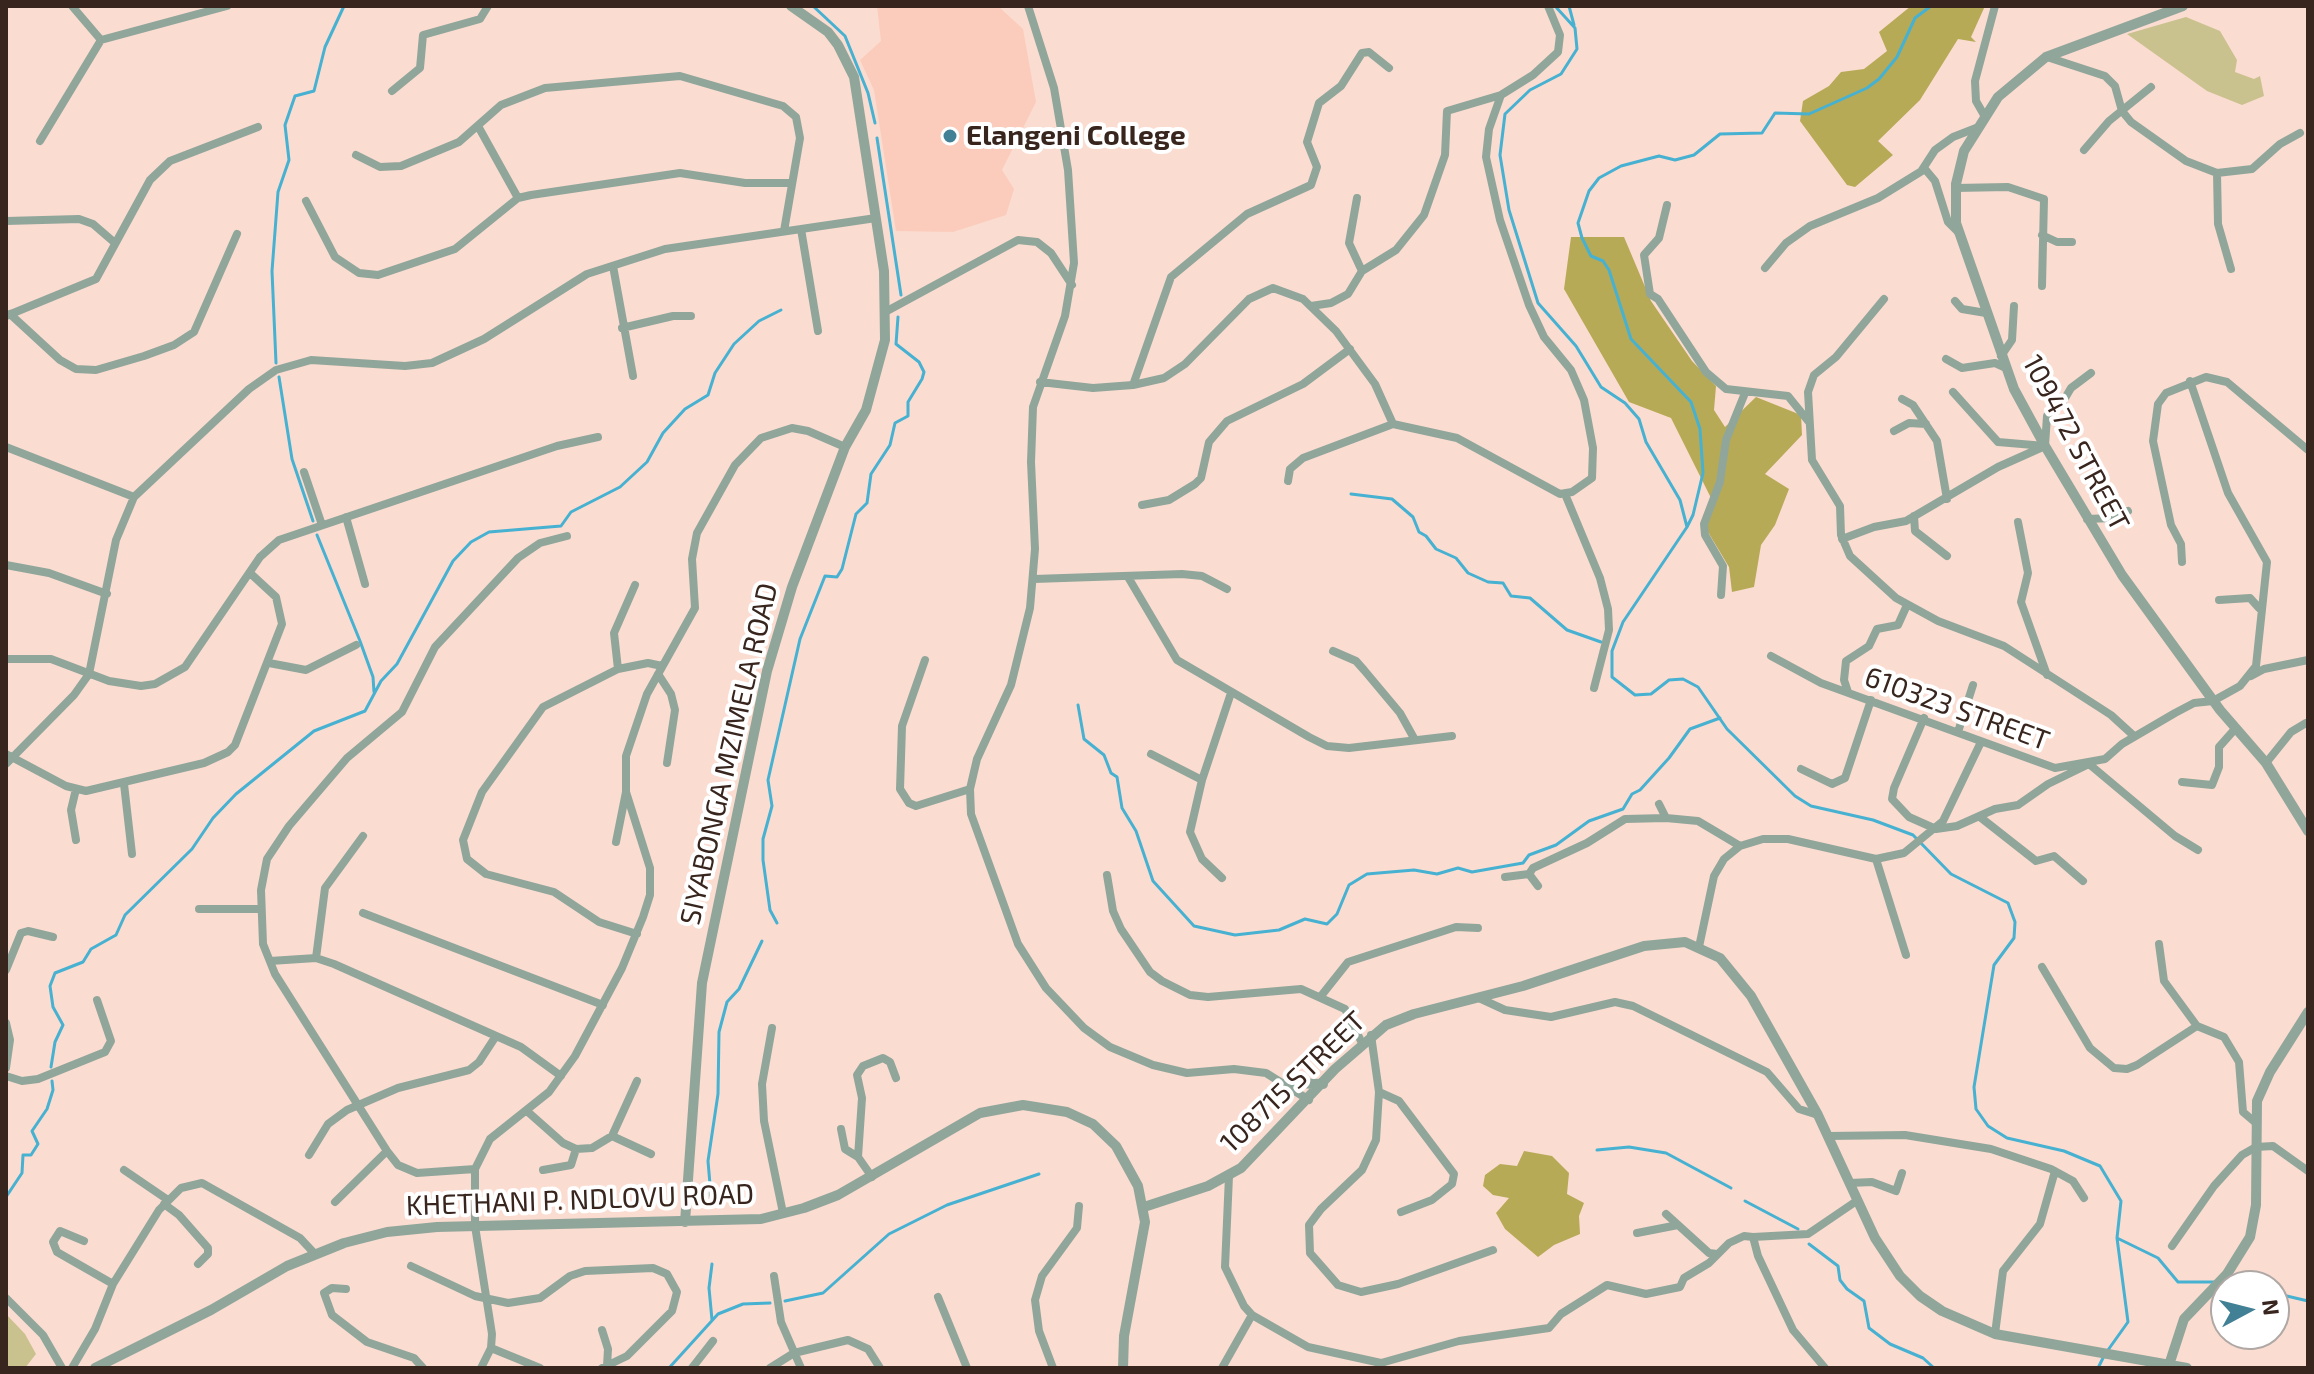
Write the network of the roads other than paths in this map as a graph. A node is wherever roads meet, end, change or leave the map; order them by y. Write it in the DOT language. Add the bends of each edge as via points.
graph roads {
  1 [pos="72,6"];
  2 [pos="227,6"];
  3 [pos="488,6"];
  4 [pos="791,6"];
  5 [pos="1028,6"];
  6 [pos="1548,6"];
  7 [pos="1995,6"];
  8 [pos="2183,6"];
  9 [pos="101,40"];
  10 [pos="2046,57"];
  11 [pos="1389,68"];
  12 [pos="2151,87"];
  13 [pos="392,91"];
  14 [pos="1501,95"];
  15 [pos="2122,111"];
  16 [pos="1984,115"];
  17 [pos="478,126"];
  18 [pos="258,127"];
  19 [pos="1976,128"];
  20 [pos="2300,133"];
  21 [pos="40,141"];
  22 [pos="2084,150"];
  23 [pos="356,155"];
  24 [pos="1921,171"];
  25 [pos="2217,173"];
  26 [pos="791,183"];
  27 [pos="1955,188"];
  28 [pos="518,198"];
  29 [pos="1357,198"];
  30 [pos="306,201"];
  31 [pos="1667,205"];
  32 [pos="876,218"];
  33 [pos="6,221"];
  34 [pos="801,229"];
  35 [pos="784,231"];
  36 [pos="1959,233"];
  37 [pos="237,234"];
  38 [pos="2042,235"];
  39 [pos="2072,242"];
  40 [pos="115,243"];
  41 [pos="613,266"];
  42 [pos="1765,268"];
  43 [pos="2231,269"];
  44 [pos="1362,271"];
  45 [pos="1072,285"];
  46 [pos="2042,286"];
  47 [pos="1884,299"];
  48 [pos="1955,301"];
  49 [pos="1311,306"];
  50 [pos="2014,306"];
  51 [pos="887,311"];
  52 [pos="1986,313"];
  53 [pos="8,315"];
  54 [pos="691,316"];
  55 [pos="622,328"];
  56 [pos="818,331"];
  57 [pos="1350,349"];
  58 [pos="2001,356"];
  59 [pos="1946,359"];
  60 [pos="2006,368"];
  61 [pos="2091,373"];
  62 [pos="633,376"];
  63 [pos="2190,381"];
  64 [pos="1040,382"];
  65 [pos="1133,385"];
  66 [pos="1953,392"];
  67 [pos="1745,393"];
  68 [pos="1902,399"];
  69 [pos="1393,424"];
  70 [pos="1926,424"];
  71 [pos="1812,425"];
  72 [pos="1894,431"];
  73 [pos="598,437"];
  74 [pos="2045,446"];
  75 [pos="6,447"];
  76 [pos="845,447"];
  77 [pos="2308,450"];
  78 [pos="304,472"];
  79 [pos="1288,481"];
  80 [pos="1565,494"];
  81 [pos="134,497"];
  82 [pos="1947,499"];
  83 [pos="1142,505"];
  84 [pos="2128,511"];
  85 [pos="1914,516"];
  86 [pos="346,517"];
  87 [pos="2087,519"];
  88 [pos="2018,522"];
  89 [pos="322,525"];
  90 [pos="567,536"];
  91 [pos="1842,539"];
  92 [pos="1947,556"];
  93 [pos="2182,562"];
  94 [pos="6,565"];
  95 [pos="250,573"];
  96 [pos="1128,577"];
  97 [pos="1034,579"];
  98 [pos="365,584"];
  99 [pos="635,585"];
  100 [pos="1227,589"];
  101 [pos="107,594"];
  102 [pos="1721,595"];
  103 [pos="2219,600"];
  104 [pos="1907,605"];
  105 [pos="2259,608"];
  106 [pos="356,645"];
  107 [pos="1333,651"];
  108 [pos="1771,656"];
  109 [pos="6,659"];
  110 [pos="925,660"];
  111 [pos="2308,660"];
  112 [pos="269,663"];
  113 [pos="618,669"];
  114 [pos="660,670"];
  115 [pos="89,674"];
  116 [pos="2047,675"];
  117 [pos="2250,676"];
  118 [pos="1973,685"];
  119 [pos="1594,688"];
  120 [pos="1848,692"];
  121 [pos="1231,693"];
  122 [pos="1871,700"];
  123 [pos="2213,701"];
  124 [pos="1924,718"];
  125 [pos="2306,723"];
  126 [pos="2235,729"];
  127 [pos="1958,732"];
  128 [pos="1452,736"];
  129 [pos="2134,736"];
  130 [pos="1415,740"];
  131 [pos="1981,742"];
  132 [pos="1151,754"];
  133 [pos="8,759"];
  134 [pos="667,763"];
  135 [pos="2266,763"];
  136 [pos="2089,764"];
  137 [pos="1801,769"];
  138 [pos="1202,780"];
  139 [pos="2182,782"];
  140 [pos="124,784"];
  141 [pos="76,789"];
  142 [pos="970,789"];
  143 [pos="626,792"];
  144 [pos="1644,816"];
  145 [pos="1980,817"];
  146 [pos="1666,818"];
  147 [pos="2308,831"];
  148 [pos="1933,832"];
  149 [pos="363,836"];
  150 [pos="76,840"];
  151 [pos="616,842"];
  152 [pos="1740,846"];
  153 [pos="2198,850"];
  154 [pos="132,854"];
  155 [pos="1876,859"];
  156 [pos="1529,874"];
  157 [pos="1107,875"];
  158 [pos="1505,877"];
  159 [pos="1222,878"];
  160 [pos="2083,881"];
  161 [pos="1538,886"];
  162 [pos="199,909"];
  163 [pos="259,909"];
  164 [pos="363,913"];
  165 [pos="1478,928"];
  166 [pos="637,934"];
  167 [pos="53,937"];
  168 [pos="2159,944"];
  169 [pos="1699,947"];
  170 [pos="1906,955"];
  171 [pos="316,958"];
  172 [pos="270,961"];
  173 [pos="2042,967"];
  174 [pos="6,970"];
  175 [pos="1321,996"];
  176 [pos="1479,998"];
  177 [pos="97,1000"];
  178 [pos="603,1005"];
  179 [pos="2308,1012"];
  180 [pos="6,1023"];
  181 [pos="2197,1026"];
  182 [pos="772,1028"];
  183 [pos="496,1036"];
  184 [pos="1367,1039"];
  185 [pos="6,1068"];
  186 [pos="6,1076"];
  187 [pos="561,1076"];
  188 [pos="896,1078"];
  189 [pos="637,1081"];
  190 [pos="1286,1083"];
  191 [pos="1323,1084"];
  192 [pos="1379,1092"];
  193 [pos="1309,1100"];
  194 [pos="358,1105"];
  195 [pos="528,1112"];
  196 [pos="1818,1115"];
  197 [pos="2256,1123"];
  198 [pos="841,1129"];
  199 [pos="612,1136"];
  200 [pos="1828,1136"];
  201 [pos="2256,1147"];
  202 [pos="576,1149"];
  203 [pos="387,1151"];
  204 [pos="651,1154"];
  205 [pos="309,1155"];
  206 [pos="858,1157"];
  207 [pos="475,1169"];
  208 [pos="124,1170"];
  209 [pos="543,1170"];
  210 [pos="2055,1171"];
  211 [pos="2308,1171"];
  212 [pos="1902,1173"];
  213 [pos="1229,1176"];
  214 [pos="872,1177"];
  215 [pos="1850,1183"];
  216 [pos="2084,1198"];
  217 [pos="1858,1200"];
  218 [pos="166,1202"];
  219 [pos="335,1202"];
  220 [pos="1079,1206"];
  221 [pos="1144,1207"];
  222 [pos="1401,1212"];
  223 [pos="783,1213"];
  224 [pos="1666,1214"];
  225 [pos="685,1222"];
  226 [pos="1678,1225"];
  227 [pos="475,1226"];
  228 [pos="1637,1233"];
  229 [pos="1753,1237"];
  230 [pos="84,1241"];
  231 [pos="2172,1246"];
  232 [pos="1493,1250"];
  233 [pos="314,1253"];
  234 [pos="1717,1254"];
  235 [pos="198,1264"];
  236 [pos="411,1266"];
  237 [pos="774,1276"];
  238 [pos="113,1284"];
  239 [pos="346,1289"];
  240 [pos="938,1297"];
  241 [pos="6,1298"];
  242 [pos="490,1301"];
  243 [pos="1252,1315"];
  244 [pos="602,1330"];
  245 [pos="1995,1334"];
  246 [pos="713,1341"];
  247 [pos="491,1348"];
  248 [pos="794,1353"];
  249 [pos="1382,1365"];
  250 [pos="2169,1365"];
  251 [pos="604,1367"];
  252 [pos="62,1368"];
  253 [pos="72,1368"];
  254 [pos="95,1368"];
  255 [pos="423,1368"];
  256 [pos="481,1368"];
  257 [pos="540,1368"];
  258 [pos="692,1368"];
  259 [pos="770,1368"];
  260 [pos="801,1368"];
  261 [pos="880,1368"];
  262 [pos="967,1368"];
  263 [pos="1053,1368"];
  264 [pos="1123,1368"];
  265 [pos="1222,1368"];
  266 [pos="1825,1368"];
  267 [pos="2187,1368"];
  1 -- 9 [label="street"];
  2 -- 9 [label="street"];
  3 -- 13 [label="street" via="480,19 423,35 422,65"];
  4 -- 32 [label="street, SIYABONGA MZIMELA ROAD" via="828,32 854,77"];
  5 -- 45 [label="street" via="1044,47 1061,126 1072,212"];
  6 -- 14 [label="street" via="1560,35 1558,52"];
  7 -- 16 [label="street" via="1975,81 1976,101"];
  8 -- 10 [label="street, 109472 STREET"];
  9 -- 21 [label="street"];
  10 -- 15 [label="street" via="2110,80"];
  10 -- 16 [label="street, 109472 STREET"];
  11 -- 65 [label="street" via="1369,52 1362,53 1341,86 1319,103 1307,142 1317,167 1311,185 1247,214 1171,277"];
  12 -- 15 [label="street"];
  14 -- 44 [label="street" via="1447,111 1445,155 1427,210 1396,250"];
  14 -- 80 [label="street" via="1485,150 1500,220 1536,320 1571,370 1589,418 1594,470 1583,485"];
  15 -- 22 [label="street"];
  15 -- 25 [label="street" via="2179,156"];
  16 -- 19 [label="street, 109472 STREET"];
  17 -- 23 [label="street" via="459,142 401,166 380,167"];
  17 -- 26 [label="street" via="501,105 545,88 680,76 793,112 800,138"];
  17 -- 28 [label="street"];
  18 -- 40 [label="street" via="170,161 150,180"];
  19 -- 24 [label="street" via="1935,150"];
  19 -- 27 [label="street, 109472 STREET"];
  20 -- 25 [label="street" via="2252,169"];
  24 -- 36 [label="street" via="1932,174 1948,222"];
  24 -- 42 [label="street" via="1878,198 1801,231"];
  25 -- 43 [label="street" via="2218,224"];
  26 -- 28 [label="street" via="745,183 680,173"];
  26 -- 35 [label="street"];
  27 -- 36 [label="street, 109472 STREET"];
  27 -- 38 [label="street" via="2008,187 2044,199"];
  28 -- 30 [label="street" via="455,249 378,275 344,266 326,244"];
  29 -- 44 [label="street" via="1349,243"];
  31 -- 67 [label="street" via="1659,238 1644,255 1650,294 1706,372 1726,389"];
  32 -- 34 [label="street"];
  32 -- 51 [label="street, SIYABONGA MZIMELA ROAD"];
  33 -- 40 [label="street" via="79,219"];
  34 -- 35 [label="street"];
  34 -- 56 [label="street"];
  35 -- 41 [label="street" via="665,249"];
  36 -- 52 [label="street, 109472 STREET"];
  37 -- 53 [label="street" via="194,332 154,352 100,369 76,369"];
  38 -- 39 [label="street"];
  38 -- 46 [label="street"];
  40 -- 53 [label="street" via="101,273 88,285"];
  41 -- 55 [label="street"];
  41 -- 81 [label="street" via="587,274 439,362 405,366 311,360 276,370"];
  44 -- 49 [label="street" via="1344,297"];
  45 -- 51 [label="street" via="1051,253 1037,242 1018,240"];
  45 -- 64 [label="street"];
  47 -- 71 [label="street" via="1811,383 1807,402"];
  48 -- 52 [label="street" via="1962,309"];
  49 -- 57 [label="street"];
  49 -- 65 [label="street" via="1284,290 1264,290 1185,364 1164,378"];
  50 -- 58 [label="street" via="2012,340"];
  51 -- 76 [label="street, SIYABONGA MZIMELA ROAD" via="877,378"];
  52 -- 58 [label="street, 109472 STREET"];
  54 -- 55 [label="street"];
  55 -- 62 [label="street"];
  57 -- 69 [label="street" via="1375,384"];
  57 -- 83 [label="street" via="1303,384 1227,421 1209,442 1195,484 1169,500"];
  58 -- 60 [label="street, 109472 STREET"];
  59 -- 60 [label="street" via="1962,368 1995,363"];
  60 -- 74 [label="street, 109472 STREET"];
  61 -- 74 [label="street" via="2047,416"];
  63 -- 77 [label="street" via="2209,377 2227,382"];
  63 -- 93 [label="street" via="2161,397 2153,441"];
  63 -- 105 [label="street" via="2228,493 2266,557 2268,572"];
  64 -- 65 [label="street" via="1070,388"];
  64 -- 97 [label="street" via="1031,424"];
  66 -- 74 [label="street" via="1998,442"];
  67 -- 71 [label="street" via="1788,396"];
  67 -- 102 [label="street" via="1726,440 1720,482 1704,524 1723,566"];
  68 -- 70 [label="street"];
  69 -- 79 [label="street" via="1303,458 1290,469"];
  69 -- 80 [label="street" via="1457,438"];
  70 -- 72 [label="street" via="1909,423"];
  70 -- 82 [label="street" via="1937,441"];
  71 -- 91 [label="street" via="1812,460 1840,506"];
  73 -- 86 [label="street"];
  74 -- 82 [label="street"];
  74 -- 87 [label="street, 109472 STREET"];
  75 -- 81 [label="street"];
  76 -- 114 [label="street" via="792,428 749,447 697,533 692,559 695,608"];
  76 -- 225 [label="street, SIYABONGA MZIMELA ROAD" via="772,651 706,961"];
  78 -- 89 [label="street"];
  80 -- 119 [label="street" via="1608,609 1608,638"];
  81 -- 101 [label="street" via="116,540"];
  82 -- 85 [label="street"];
  84 -- 87 [label="street"];
  85 -- 91 [label="street"];
  85 -- 92 [label="street" via="1915,531"];
  86 -- 89 [label="street"];
  86 -- 98 [label="street"];
  87 -- 123 [label="street, 109472 STREET"];
  88 -- 116 [label="street" via="2028,573 2021,602"];
  89 -- 95 [label="street" via="279,540"];
  90 -- 163 [label="street" via="540,543 518,558 435,647 402,712 318,789 267,859"];
  91 -- 104 [label="street" via="1862,571"];
  94 -- 101 [label="street" via="49,573"];
  95 -- 112 [label="street" via="280,605 282,624"];
  95 -- 115 [label="street" via="190,660 168,679 141,686"];
  96 -- 97 [label="street"];
  96 -- 100 [label="street" via="1194,574"];
  96 -- 121 [label="street" via="1177,660"];
  97 -- 142 [label="street" via="1014,675 977,759"];
  99 -- 113 [label="street" via="614,633"];
  101 -- 115 [label="street"];
  103 -- 105 [label="street" via="2250,598"];
  104 -- 116 [label="street" via="2004,646"];
  104 -- 120 [label="street" via="1898,625 1877,629 1869,646 1846,661"];
  105 -- 117 [label="street" via="2258,653"];
  106 -- 112 [label="street" via="306,670"];
  107 -- 130 [label="street" via="1356,661 1400,713"];
  108 -- 120 [label="street, 610323 STREET" via="1804,676"];
  109 -- 115 [label="street" via="51,659"];
  110 -- 142 [label="street" via="902,726 900,789 916,806"];
  111 -- 117 [label="street, 610323 STREET"];
  112 -- 140 [label="street" via="228,752"];
  113 -- 114 [label="street" via="648,663"];
  113 -- 166 [label="street" via="550,701 537,713 482,792 463,840 467,859 491,876 554,892 599,922"];
  114 -- 134 [label="street" via="675,710"];
  114 -- 143 [label="street" via="626,756"];
  115 -- 133 [label="street"];
  116 -- 129 [label="street" via="2120,721"];
  117 -- 123 [label="street, 610323 STREET"];
  118 -- 127 [label="street"];
  120 -- 122 [label="street, 610323 STREET"];
  121 -- 130 [label="street" via="1327,746"];
  121 -- 138 [label="street"];
  122 -- 124 [label="street, 610323 STREET"];
  122 -- 137 [label="street" via="1845,778 1832,784"];
  123 -- 126 [label="street, 109472 STREET"];
  123 -- 129 [label="street, 610323 STREET" via="2194,703"];
  124 -- 127 [label="street, 610323 STREET"];
  124 -- 148 [label="street" via="1892,799"];
  125 -- 135 [label="street" via="2291,732"];
  126 -- 135 [label="street, 109472 STREET"];
  126 -- 139 [label="street" via="2219,747 2212,785"];
  127 -- 131 [label="street, 610323 STREET"];
  128 -- 130 [label="street"];
  129 -- 136 [label="street, 610323 STREET" via="2105,759"];
  131 -- 136 [label="street, 610323 STREET" via="2041,766 2067,769"];
  131 -- 148 [label="street"];
  132 -- 138 [label="street"];
  133 -- 141 [label="street"];
  135 -- 147 [label="street, 109472 STREET"];
  136 -- 145 [label="street" via="2018,805"];
  136 -- 153 [label="street"];
  138 -- 159 [label="street" via="1190,832 1202,859"];
  140 -- 141 [label="street"];
  140 -- 154 [label="street"];
  141 -- 150 [label="street" via="71,810"];
  142 -- 190 [label="street" via="977,836 1018,944 1046,988 1084,1028 1128,1056 1172,1071 1252,1070"];
  143 -- 151 [label="street"];
  143 -- 166 [label="street" via="650,868 650,895"];
  144 -- 146 [label="street"];
  144 -- 146 [label="street" via="1659,802"];
  144 -- 156 [label="street" via="1625,819"];
  145 -- 148 [label="street"];
  145 -- 160 [label="street" via="2036,861 2054,856"];
  146 -- 152 [label="street" via="1698,821"];
  148 -- 155 [label="street" via="1904,853"];
  149 -- 171 [label="street" via="325,888"];
  152 -- 155 [label="street" via="1788,839"];
  152 -- 169 [label="street" via="1714,876"];
  155 -- 170 [label="street"];
  156 -- 158 [label="street"];
  156 -- 161 [label="street"];
  157 -- 175 [label="street" via="1121,929 1150,972 1169,985 1190,995 1287,989"];
  162 -- 163 [label="street"];
  163 -- 172 [label="street"];
  164 -- 178 [label="street"];
  165 -- 175 [label="street" via="1456,927 1348,962"];
  166 -- 178 [label="street"];
  167 -- 174 [label="street" via="21,933"];
  168 -- 181 [label="street" via="2164,981"];
  169 -- 176 [label="street, 108715 STREET" via="1672,941 1644,946"];
  169 -- 196 [label="street" via="1720,958 1751,996"];
  171 -- 172 [label="street"];
  171 -- 183 [label="street"];
  172 -- 194 [label="street"];
  173 -- 181 [label="street" via="2090,1048 2114,1068 2137,1065"];
  175 -- 184 [label="street" via="1351,1016"];
  176 -- 184 [label="street, 108715 STREET" via="1414,1014"];
  176 -- 196 [label="street" via="1505,1010 1551,1017 1615,1002 1633,1006 1767,1072 1799,1109"];
  177 -- 186 [label="street" via="111,1041 105,1052 32,1081"];
  178 -- 187 [label="street"];
  179 -- 197 [label="street" via="2261,1090"];
  180 -- 185 [label="street"];
  181 -- 197 [label="street" via="2228,1041 2239,1062 2243,1112"];
  182 -- 223 [label="street" via="763,1096"];
  183 -- 187 [label="street"];
  183 -- 194 [label="street" via="469,1070 398,1088"];
  184 -- 191 [label="street, 108715 STREET"];
  184 -- 192 [label="street"];
  187 -- 195 [label="street"];
  188 -- 206 [label="street" via="883,1058 863,1066 857,1075 862,1098"];
  189 -- 199 [label="street"];
  190 -- 191 [label="street"];
  190 -- 193 [label="street"];
  191 -- 193 [label="street, 108715 STREET"];
  192 -- 222 [label="street" via="1399,1101 1451,1167 1452,1184 1432,1200"];
  192 -- 232 [label="street" via="1372,1154 1309,1225 1308,1243 1316,1263 1338,1285 1373,1291"];
  193 -- 213 [label="street, 108715 STREET"];
  194 -- 203 [label="street"];
  194 -- 205 [label="street" via="328,1124"];
  195 -- 202 [label="street"];
  195 -- 207 [label="street" via="490,1139"];
  196 -- 200 [label="street"];
  197 -- 201 [label="street"];
  198 -- 206 [label="street" via="845,1149"];
  199 -- 202 [label="street" via="592,1148"];
  199 -- 204 [label="street"];
  200 -- 210 [label="street" via="1927,1137 1991,1149"];
  200 -- 215 [label="street"];
  201 -- 211 [label="street" via="2273,1146"];
  201 -- 231 [label="street" via="2214,1186"];
  201 -- 250 [label="street" via="2254,1221 2242,1254 2178,1330"];
  202 -- 209 [label="street" via="571,1165"];
  203 -- 207 [label="street" via="398,1165 417,1173"];
  203 -- 219 [label="street"];
  206 -- 214 [label="street"];
  207 -- 227 [label="street"];
  208 -- 218 [label="street"];
  210 -- 216 [label="street" via="2073,1181"];
  210 -- 245 [label="street" via="2040,1224 2003,1271"];
  212 -- 215 [label="street" via="1896,1191 1872,1182"];
  213 -- 221 [label="street, 108715 STREET"];
  213 -- 243 [label="street" via="1225,1267 1236,1295"];
  214 -- 221 [label="street, KHETHANI P. NDLOVU ROAD" via="980,1113 1038,1105 1081,1117 1105,1134 1132,1171"];
  214 -- 223 [label="street, KHETHANI P. NDLOVU ROAD" via="825,1201"];
  215 -- 217 [label="street"];
  217 -- 229 [label="street" via="1808,1234"];
  217 -- 245 [label="street" via="1887,1258 1920,1296"];
  218 -- 233 [label="street" via="181,1188 202,1183 300,1238"];
  218 -- 235 [label="street" via="208,1248"];
  218 -- 238 [label="street"];
  220 -- 263 [label="street" via="1077,1228 1042,1276 1035,1300 1039,1331"];
  221 -- 264 [label="street, KHETHANI P. NDLOVU ROAD"];
  223 -- 225 [label="street, KHETHANI P. NDLOVU ROAD" via="740,1221"];
  224 -- 226 [label="street"];
  225 -- 227 [label="street, KHETHANI P. NDLOVU ROAD"];
  226 -- 228 [label="street"];
  226 -- 234 [label="street"];
  227 -- 233 [label="street, KHETHANI P. NDLOVU ROAD" via="387,1232"];
  227 -- 242 [label="street"];
  229 -- 234 [label="street" via="1737,1238"];
  229 -- 266 [label="street" via="1793,1330"];
  230 -- 238 [label="street" via="56,1231 53,1242 57,1252"];
  233 -- 254 [label="street, KHETHANI P. NDLOVU ROAD"];
  234 -- 249 [label="street" via="1684,1278 1680,1287 1646,1294 1607,1285 1540,1331 1459,1341"];
  236 -- 242 [label="street"];
  237 -- 248 [label="street" via="781,1322"];
  238 -- 253 [label="street"];
  239 -- 255 [label="street" via="324,1293 332,1315 367,1342 414,1358"];
  240 -- 262 [label="street"];
  241 -- 252 [label="street" via="43,1335"];
  242 -- 247 [label="street"];
  242 -- 251 [label="street" via="528,1302 585,1271 661,1270 675,1284 672,1311 627,1356"];
  243 -- 249 [label="street" via="1308,1347"];
  243 -- 265 [label="street"];
  244 -- 251 [label="street" via="608,1349"];
  245 -- 250 [label="street"];
  246 -- 258 [label="street"];
  247 -- 256 [label="street"];
  247 -- 257 [label="street"];
  248 -- 259 [label="street"];
  248 -- 260 [label="street"];
  248 -- 261 [label="street" via="855,1340"];
  250 -- 267 [label="street"];
}
